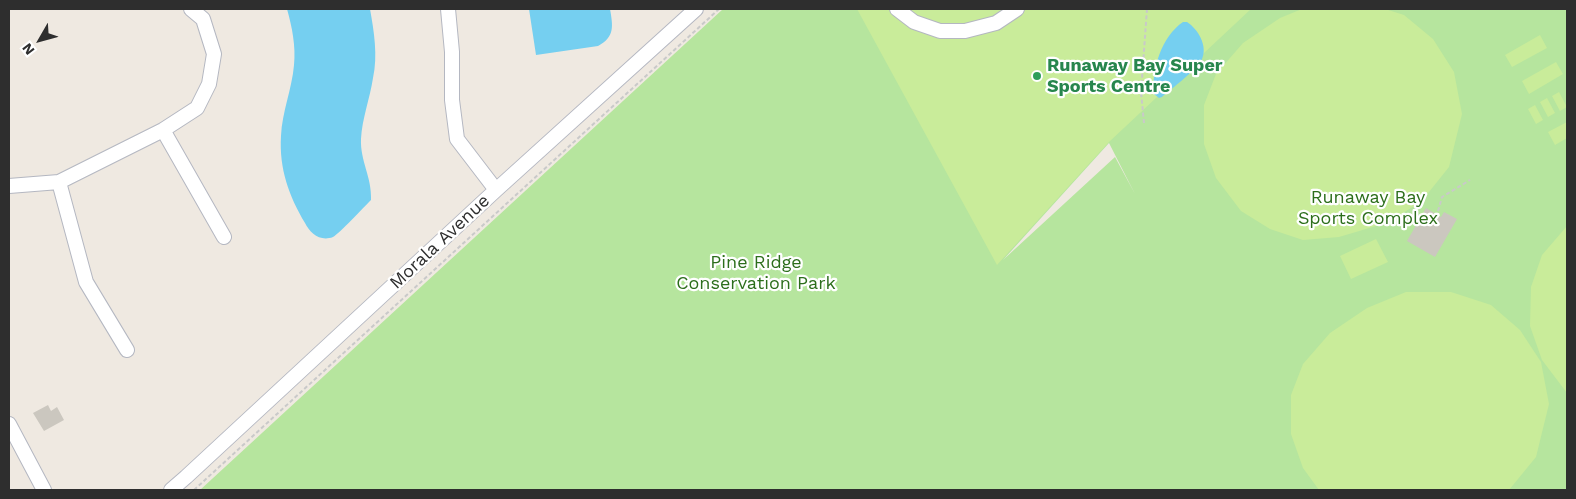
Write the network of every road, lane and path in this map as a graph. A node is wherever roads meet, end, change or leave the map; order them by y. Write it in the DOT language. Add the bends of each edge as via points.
graph roads {
  1 [pos="191,9"];
  2 [pos="448,9"];
  3 [pos="696,9"];
  4 [pos="719,9"];
  5 [pos="897,9"];
  6 [pos="1017,9"];
  7 [pos="1147,9"];
  8 [pos="1144,123"];
  9 [pos="163,130"];
  10 [pos="1470,180"];
  11 [pos="59,182"];
  12 [pos="9,186"];
  13 [pos="496,190"];
  14 [pos="1438,211"];
  15 [pos="224,236"];
  16 [pos="127,350"];
  17 [pos="9,424"];
  18 [pos="186,478"];
  19 [pos="44,490"];
  20 [pos="171,490"];
  21 [pos="175,490"];
  22 [pos="194,490"];
  1 -- 9 [label="street" via="203,19 214,54 208,84 197,108"];
  2 -- 13 [label="street" via="457,139"];
  3 -- 13 [label="street, Morala Avenue"];
  4 -- 22 [label="path"];
  5 -- 6 [label="street" via="914,22 940,31 966,31 996,23"];
  7 -- 8 [label="path" via="1140,92"];
  9 -- 11 [label="street"];
  9 -- 15 [label="street"];
  10 -- 14 [label="path" via="1442,197"];
  11 -- 12 [label="street"];
  11 -- 16 [label="street" via="86,282"];
  13 -- 18 [label="street, Morala Avenue"];
  17 -- 19 [label="street"];
  18 -- 20 [label="street, Morala Avenue"];
  18 -- 21 [label="street, Morala Avenue"];
}
